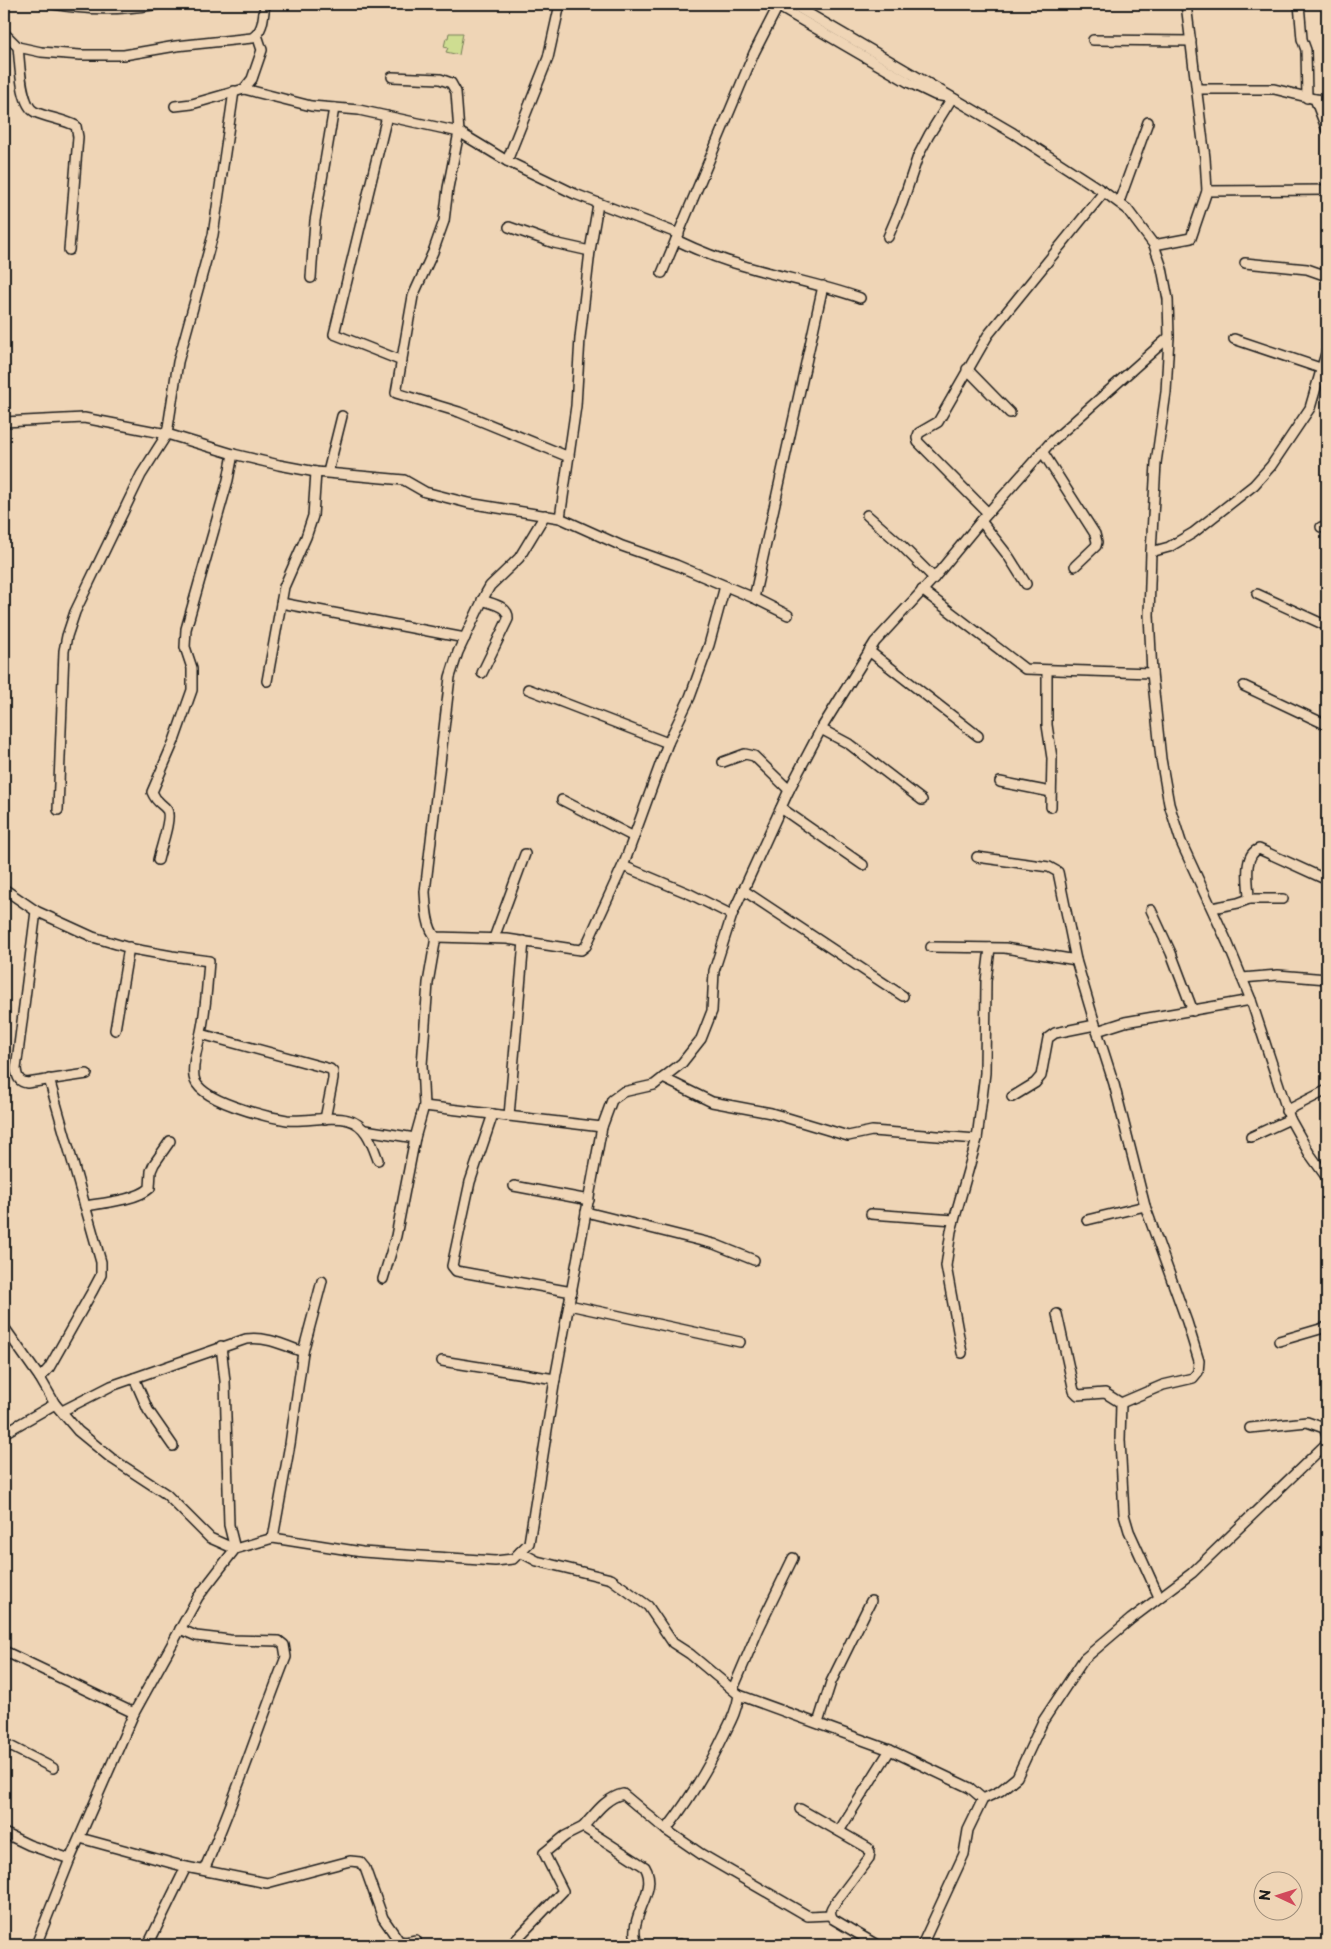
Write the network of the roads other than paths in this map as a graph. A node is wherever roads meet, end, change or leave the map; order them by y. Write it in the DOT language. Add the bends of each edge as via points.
graph roads {
  1 [pos="54,4"];
  2 [pos="159,4"];
  3 [pos="265,4"];
  4 [pos="560,4"];
  5 [pos="792,4"];
  6 [pos="1186,4"];
  7 [pos="1299,4"];
  8 [pos="776,5"];
  9 [pos="4,34"];
  10 [pos="257,35"];
  11 [pos="1093,40"];
  12 [pos="1191,41"];
  13 [pos="18,46"];
  14 [pos="392,77"];
  15 [pos="244,89"];
  16 [pos="1197,89"];
  17 [pos="234,90"];
  18 [pos="952,98"];
  19 [pos="1311,98"];
  20 [pos="1327,100"];
  21 [pos="175,106"];
  22 [pos="334,108"];
  23 [pos="387,116"];
  24 [pos="1148,122"];
  25 [pos="1327,130"];
  26 [pos="459,132"];
  27 [pos="507,161"];
  28 [pos="1207,190"];
  29 [pos="1327,190"];
  30 [pos="1104,192"];
  31 [pos="1119,202"];
  32 [pos="598,204"];
  33 [pos="509,227"];
  34 [pos="677,237"];
  35 [pos="888,237"];
  36 [pos="1154,245"];
  37 [pos="69,250"];
  38 [pos="590,251"];
  39 [pos="1245,263"];
  40 [pos="662,274"];
  41 [pos="1327,276"];
  42 [pos="311,278"];
  43 [pos="823,286"];
  44 [pos="860,298"];
  45 [pos="1170,336"];
  46 [pos="1234,339"];
  47 [pos="1327,350"];
  48 [pos="402,361"];
  49 [pos="968,369"];
  50 [pos="1322,370"];
  51 [pos="1010,413"];
  52 [pos="342,416"];
  53 [pos="4,422"];
  54 [pos="167,434"];
  55 [pos="1042,451"];
  56 [pos="232,454"];
  57 [pos="569,457"];
  58 [pos="316,472"];
  59 [pos="328,472"];
  60 [pos="988,513"];
  61 [pos="545,515"];
  62 [pos="866,515"];
  63 [pos="560,518"];
  64 [pos="981,521"];
  65 [pos="1151,552"];
  66 [pos="1075,566"];
  67 [pos="934,578"];
  68 [pos="1026,584"];
  69 [pos="725,586"];
  70 [pos="922,590"];
  71 [pos="1257,594"];
  72 [pos="754,598"];
  73 [pos="482,600"];
  74 [pos="281,603"];
  75 [pos="788,616"];
  76 [pos="1327,626"];
  77 [pos="465,638"];
  78 [pos="869,651"];
  79 [pos="1047,671"];
  80 [pos="482,673"];
  81 [pos="1152,673"];
  82 [pos="267,681"];
  83 [pos="1244,686"];
  84 [pos="528,689"];
  85 [pos="1327,725"];
  86 [pos="821,729"];
  87 [pos="978,736"];
  88 [pos="668,743"];
  89 [pos="723,762"];
  90 [pos="1000,782"];
  91 [pos="789,790"];
  92 [pos="1051,792"];
  93 [pos="562,800"];
  94 [pos="922,800"];
  95 [pos="1051,806"];
  96 [pos="781,808"];
  97 [pos="58,810"];
  98 [pos="634,837"];
  99 [pos="525,854"];
  100 [pos="977,856"];
  101 [pos="158,860"];
  102 [pos="863,865"];
  103 [pos="623,866"];
  104 [pos="1327,880"];
  105 [pos="4,889"];
  106 [pos="743,890"];
  107 [pos="1249,899"];
  108 [pos="1283,899"];
  109 [pos="1212,908"];
  110 [pos="1151,910"];
  111 [pos="36,911"];
  112 [pos="732,915"];
  113 [pos="436,937"];
  114 [pos="494,938"];
  115 [pos="524,941"];
  116 [pos="129,947"];
  117 [pos="931,948"];
  118 [pos="990,948"];
  119 [pos="1076,960"];
  120 [pos="1242,978"];
  121 [pos="1327,979"];
  122 [pos="903,996"];
  123 [pos="1251,1000"];
  124 [pos="1193,1011"];
  125 [pos="1096,1028"];
  126 [pos="114,1030"];
  127 [pos="201,1034"];
  128 [pos="87,1074"];
  129 [pos="663,1078"];
  130 [pos="49,1079"];
  131 [pos="1327,1090"];
  132 [pos="1012,1097"];
  133 [pos="424,1106"];
  134 [pos="493,1114"];
  135 [pos="1288,1115"];
  136 [pos="509,1116"];
  137 [pos="325,1119"];
  138 [pos="602,1127"];
  139 [pos="365,1130"];
  140 [pos="1251,1137"];
  141 [pos="415,1138"];
  142 [pos="977,1139"];
  143 [pos="170,1141"];
  144 [pos="378,1160"];
  145 [pos="1327,1178"];
  146 [pos="514,1186"];
  147 [pos="588,1200"];
  148 [pos="86,1206"];
  149 [pos="1145,1206"];
  150 [pos="586,1212"];
  151 [pos="871,1214"];
  152 [pos="954,1220"];
  153 [pos="1086,1220"];
  154 [pos="754,1260"];
  155 [pos="383,1280"];
  156 [pos="322,1281"];
  157 [pos="572,1292"];
  158 [pos="569,1305"];
  159 [pos="1056,1314"];
  160 [pos="4,1327"];
  161 [pos="1327,1327"];
  162 [pos="1279,1341"];
  163 [pos="740,1342"];
  164 [pos="221,1346"];
  165 [pos="303,1352"];
  166 [pos="962,1353"];
  167 [pos="442,1361"];
  168 [pos="40,1378"];
  169 [pos="134,1378"];
  170 [pos="555,1379"];
  171 [pos="1121,1403"];
  172 [pos="58,1407"];
  173 [pos="1250,1428"];
  174 [pos="4,1433"];
  175 [pos="1327,1436"];
  176 [pos="1327,1443"];
  177 [pos="173,1446"];
  178 [pos="273,1538"];
  179 [pos="235,1548"];
  180 [pos="520,1552"];
  181 [pos="793,1558"];
  182 [pos="1160,1597"];
  183 [pos="872,1601"];
  184 [pos="180,1629"];
  185 [pos="4,1651"];
  186 [pos="736,1692"];
  187 [pos="134,1713"];
  188 [pos="818,1723"];
  189 [pos="4,1743"];
  190 [pos="890,1750"];
  191 [pos="53,1768"];
  192 [pos="983,1799"];
  193 [pos="800,1809"];
  194 [pos="583,1827"];
  195 [pos="666,1830"];
  196 [pos="839,1831"];
  197 [pos="4,1834"];
  198 [pos="80,1838"];
  199 [pos="70,1859"];
  200 [pos="186,1867"];
  201 [pos="204,1870"];
  202 [pos="830,1915"];
  203 [pos="416,1940"];
  204 [pos="36,1945"];
  205 [pos="148,1945"];
  206 [pos="512,1945"];
  207 [pos="637,1945"];
  208 [pos="877,1945"];
  209 [pos="922,1945"];
  1 -- 2 [label="street" via="91,10"];
  3 -- 10 [label="street"];
  4 -- 27 [label="street" via="548,58"];
  5 -- 18 [label="street"];
  6 -- 12 [label="street"];
  7 -- 19 [label="street"];
  8 -- 18 [label="street" via="908,82 935,95"];
  8 -- 34 [label="street"];
  9 -- 13 [label="street"];
  10 -- 13 [label="street" via="124,55 41,52"];
  10 -- 15 [label="street" via="262,50 252,79"];
  11 -- 12 [label="street"];
  12 -- 16 [label="street"];
  13 -- 37 [label="street" via="27,105 34,112 76,126 78,137"];
  14 -- 26 [label="street" via="440,79 452,84 456,92"];
  15 -- 17 [label="street"];
  15 -- 22 [label="street" via="312,106"];
  16 -- 19 [label="street" via="1274,89"];
  16 -- 28 [label="street"];
  17 -- 21 [label="street" via="192,104"];
  17 -- 54 [label="street" via="213,235 178,362"];
  18 -- 30 [label="street"];
  18 -- 35 [label="street" via="918,156"];
  19 -- 20 [label="street"];
  19 -- 25 [label="street"];
  22 -- 23 [label="street"];
  22 -- 42 [label="street" via="315,220"];
  23 -- 26 [label="street"];
  23 -- 48 [label="street" via="334,334"];
  24 -- 31 [label="street"];
  26 -- 27 [label="street"];
  26 -- 48 [label="street" via="444,221 413,296"];
  27 -- 32 [label="street"];
  28 -- 29 [label="street"];
  28 -- 36 [label="street" via="1191,238"];
  30 -- 31 [label="street"];
  30 -- 49 [label="street" via="988,335"];
  31 -- 36 [label="street"];
  32 -- 34 [label="street" via="636,216"];
  32 -- 38 [label="street"];
  33 -- 38 [label="street" via="554,243"];
  34 -- 40 [label="street"];
  34 -- 43 [label="street" via="710,255 739,265"];
  36 -- 45 [label="street" via="1168,298"];
  38 -- 57 [label="street"];
  39 -- 41 [label="street" via="1307,270"];
  43 -- 44 [label="street"];
  43 -- 72 [label="street"];
  45 -- 55 [label="street"];
  45 -- 65 [label="street" via="1156,463"];
  46 -- 50 [label="street"];
  47 -- 50 [label="street"];
  48 -- 57 [label="street" via="396,393 459,412"];
  49 -- 51 [label="street"];
  49 -- 60 [label="street" via="938,422 919,433 917,438"];
  50 -- 65 [label="street" via="1310,408 1271,466 1254,485 1193,533"];
  52 -- 59 [label="street"];
  53 -- 54 [label="street" via="84,418"];
  54 -- 56 [label="street"];
  54 -- 97 [label="street" via="141,475 75,612 67,636"];
  55 -- 60 [label="street"];
  55 -- 66 [label="street" via="1097,542"];
  56 -- 58 [label="street"];
  56 -- 101 [label="street" via="228,480 186,629 184,647 192,668 192,690 152,792 169,816"];
  57 -- 63 [label="street"];
  58 -- 59 [label="street"];
  58 -- 74 [label="street" via="313,516 284,587"];
  59 -- 61 [label="street" via="392,477 425,492 468,503"];
  60 -- 64 [label="street"];
  61 -- 63 [label="street"];
  61 -- 73 [label="street" via="519,558 490,586"];
  62 -- 67 [label="street"];
  63 -- 69 [label="street"];
  64 -- 67 [label="street"];
  64 -- 68 [label="street"];
  65 -- 81 [label="street" via="1149,615"];
  67 -- 70 [label="street"];
  69 -- 72 [label="street"];
  69 -- 88 [label="street" via="709,645 690,697"];
  70 -- 78 [label="street"];
  70 -- 79 [label="street" via="1019,666"];
  71 -- 76 [label="street"];
  72 -- 75 [label="street"];
  73 -- 77 [label="street"];
  73 -- 80 [label="street" via="506,609 508,619"];
  74 -- 77 [label="street"];
  74 -- 82 [label="street"];
  77 -- 113 [label="street" via="450,677 425,892 430,927"];
  78 -- 86 [label="street"];
  78 -- 87 [label="street"];
  79 -- 81 [label="street"];
  79 -- 92 [label="street"];
  81 -- 109 [label="street" via="1169,804 1181,842"];
  83 -- 85 [label="street"];
  84 -- 88 [label="street"];
  86 -- 91 [label="street"];
  86 -- 94 [label="street" via="848,744"];
  88 -- 98 [label="street"];
  89 -- 91 [label="street" via="745,754 754,756"];
  90 -- 92 [label="street"];
  91 -- 96 [label="street"];
  92 -- 95 [label="street"];
  93 -- 98 [label="street"];
  96 -- 102 [label="street"];
  96 -- 106 [label="street"];
  98 -- 103 [label="street"];
  99 -- 114 [label="street"];
  100 -- 119 [label="street" via="1049,867 1058,872"];
  103 -- 112 [label="street"];
  103 -- 115 [label="street" via="586,946 581,950"];
  104 -- 107 [label="street" via="1259,849 1248,862"];
  105 -- 111 [label="street"];
  106 -- 112 [label="street"];
  106 -- 122 [label="street"];
  107 -- 108 [label="street"];
  107 -- 109 [label="street"];
  109 -- 120 [label="street"];
  110 -- 124 [label="street"];
  111 -- 116 [label="street" via="93,936"];
  111 -- 130 [label="street" via="16,1069 22,1082"];
  112 -- 129 [label="street" via="714,971 712,1011 701,1039 682,1063"];
  113 -- 114 [label="street"];
  113 -- 133 [label="street" via="428,983 422,1065"];
  114 -- 115 [label="street"];
  115 -- 136 [label="street"];
  116 -- 126 [label="street"];
  116 -- 127 [label="street" via="209,961"];
  117 -- 118 [label="street"];
  118 -- 119 [label="street" via="1024,950"];
  118 -- 142 [label="street" via="986,981 985,1073"];
  119 -- 125 [label="street"];
  120 -- 121 [label="street"];
  120 -- 123 [label="street"];
  123 -- 124 [label="street"];
  123 -- 135 [label="street"];
  124 -- 125 [label="street"];
  125 -- 132 [label="street" via="1048,1038 1042,1076"];
  125 -- 149 [label="street"];
  127 -- 137 [label="street" via="330,1069 333,1079"];
  127 -- 137 [label="street" via="194,1078 202,1090 222,1102 259,1114 288,1120"];
  128 -- 130 [label="street"];
  129 -- 138 [label="street" via="654,1085 623,1092 612,1100"];
  129 -- 142 [label="street" via="712,1102 771,1113 848,1136 872,1131"];
  130 -- 148 [label="street"];
  131 -- 135 [label="street"];
  133 -- 134 [label="street"];
  133 -- 141 [label="street"];
  134 -- 136 [label="street"];
  134 -- 157 [label="street" via="470,1182 453,1270"];
  135 -- 140 [label="street"];
  135 -- 145 [label="street"];
  136 -- 138 [label="street"];
  137 -- 139 [label="street" via="348,1120"];
  138 -- 147 [label="street"];
  139 -- 141 [label="street"];
  139 -- 144 [label="street"];
  141 -- 155 [label="street" via="396,1236"];
  142 -- 152 [label="street"];
  143 -- 148 [label="street" via="154,1164 150,1188 126,1198"];
  146 -- 147 [label="street"];
  147 -- 150 [label="street"];
  148 -- 168 [label="street" via="101,1262 100,1275 49,1368"];
  149 -- 153 [label="street"];
  149 -- 171 [label="street" via="1187,1322 1199,1361 1198,1372 1193,1378 1164,1385"];
  150 -- 154 [label="street" via="714,1244"];
  150 -- 157 [label="street"];
  151 -- 152 [label="street"];
  152 -- 166 [label="street" via="946,1266"];
  156 -- 165 [label="street"];
  157 -- 158 [label="street"];
  158 -- 163 [label="street"];
  158 -- 170 [label="street"];
  159 -- 171 [label="street" via="1074,1391 1078,1395 1105,1393"];
  160 -- 168 [label="street"];
  161 -- 162 [label="street"];
  164 -- 165 [label="street" via="258,1337"];
  164 -- 169 [label="street"];
  164 -- 179 [label="street" via="229,1524"];
  165 -- 178 [label="street"];
  167 -- 170 [label="street"];
  168 -- 172 [label="street"];
  169 -- 172 [label="street"];
  169 -- 177 [label="street" via="148,1410"];
  170 -- 180 [label="street" via="529,1543"];
  171 -- 182 [label="street" via="1124,1514"];
  172 -- 174 [label="street"];
  172 -- 179 [label="street" via="78,1431 111,1458 166,1494 210,1538"];
  173 -- 175 [label="street" via="1307,1422 1324,1428"];
  176 -- 182 [label="street" via="1192,1573"];
  178 -- 179 [label="street"];
  178 -- 180 [label="street" via="362,1552 495,1561 513,1559"];
  179 -- 184 [label="street" via="198,1597"];
  180 -- 186 [label="street" via="537,1561 611,1579 648,1606 673,1642"];
  181 -- 186 [label="street" via="759,1628"];
  182 -- 192 [label="street" via="1084,1659 1042,1720 1017,1776 1000,1791"];
  183 -- 188 [label="street" via="831,1682"];
  184 -- 187 [label="street"];
  184 -- 201 [label="street" via="196,1636 279,1642 284,1645 286,1657"];
  185 -- 187 [label="street"];
  186 -- 188 [label="street"];
  186 -- 195 [label="street" via="737,1708 713,1759"];
  187 -- 198 [label="street"];
  188 -- 190 [label="street"];
  189 -- 191 [label="street"];
  190 -- 192 [label="street" via="970,1788"];
  190 -- 196 [label="street"];
  192 -- 209 [label="street" via="968,1830 964,1854"];
  193 -- 196 [label="street"];
  194 -- 195 [label="street" via="607,1801 623,1794"];
  194 -- 206 [label="street" via="544,1853 563,1891"];
  194 -- 207 [label="street" via="645,1867 650,1875 635,1930"];
  195 -- 202 [label="street" via="808,1916"];
  196 -- 202 [label="street" via="870,1852"];
  197 -- 199 [label="street"];
  198 -- 199 [label="street"];
  198 -- 200 [label="street"];
  199 -- 204 [label="street"];
  200 -- 201 [label="street"];
  200 -- 205 [label="street"];
  201 -- 203 [label="street" via="267,1883 350,1861 360,1862 383,1918 399,1941"];
  202 -- 208 [label="street"];
}
